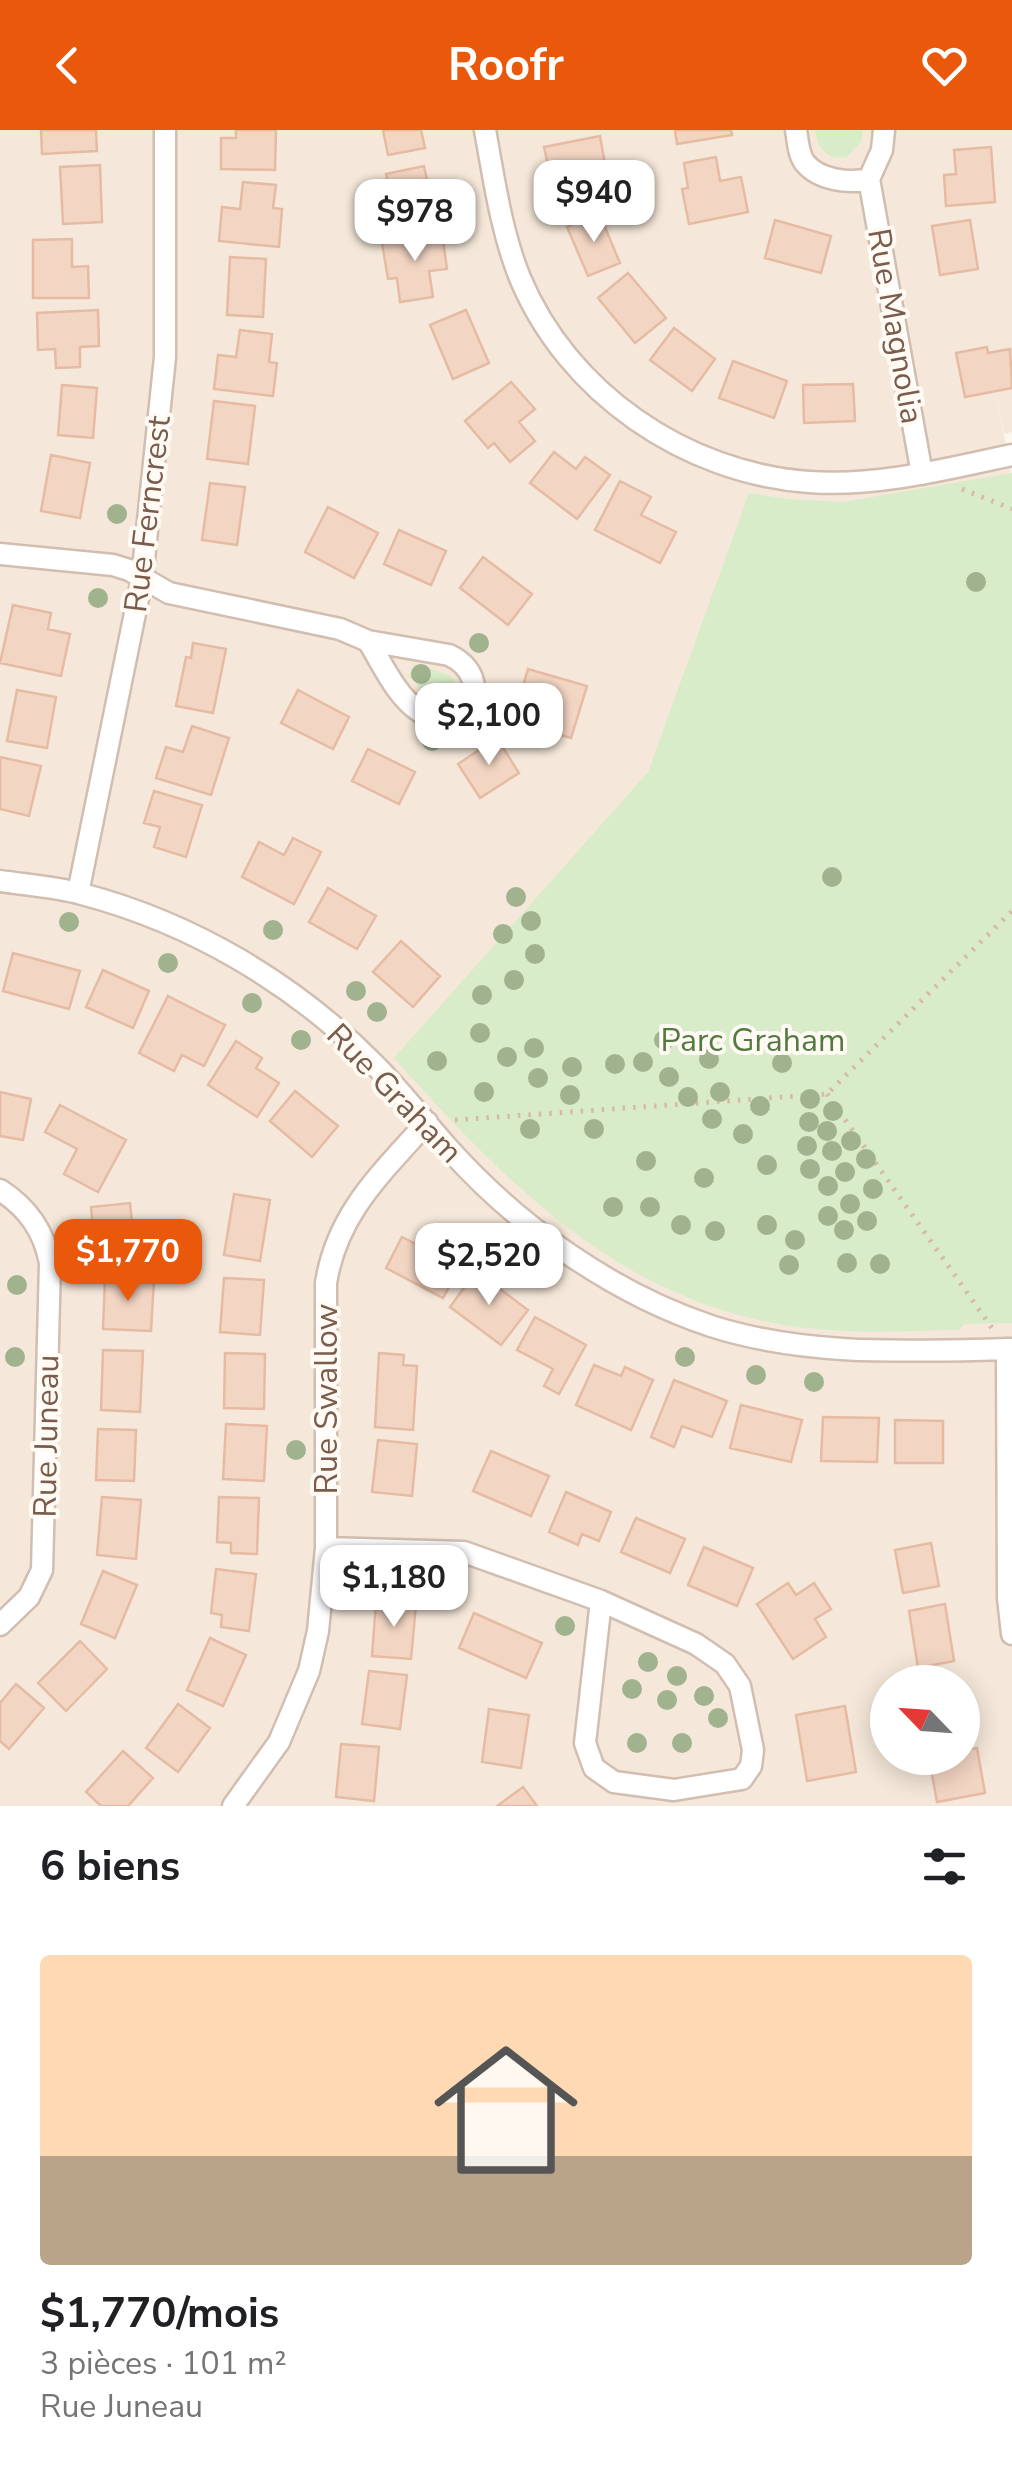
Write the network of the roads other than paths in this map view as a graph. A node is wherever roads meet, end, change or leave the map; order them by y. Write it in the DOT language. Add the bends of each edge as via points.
graph roads {
  1 [pos="165,130"];
  2 [pos="484,130"];
  3 [pos="796,130"];
  4 [pos="884,130"];
  5 [pos="869,179"];
  6 [pos="1012,456"];
  7 [pos="922,474"];
  8 [pos="0,554"];
  9 [pos="142,579"];
  10 [pos="368,640"];
  11 [pos="0,881"];
  12 [pos="78,893"];
  13 [pos="427,1122"];
  14 [pos="0,1190"];
  15 [pos="1010,1349"];
  16 [pos="326,1548"];
  17 [pos="600,1601"];
  18 [pos="0,1625"];
  19 [pos="1012,1634"];
  20 [pos="233,1806"];
  1 -- 9 [label="street, Rue Ferncrest" via="166,358"];
  2 -- 7 [label="street" via="510,252 533,307 598,391 635,420 712,460 763,476 810,482"];
  3 -- 5 [label="street" via="810,168 845,182"];
  4 -- 5 [label="street, Rue Magnolia"];
  5 -- 7 [label="street, Rue Magnolia"];
  6 -- 7 [label="street"];
  8 -- 9 [label="street" via="112,566"];
  9 -- 10 [label="street" via="169,593 340,628"];
  9 -- 12 [label="street, Rue Ferncrest"];
  10 -- 10 [label="street" via="421,712 446,719 469,707 474,682 460,661"];
  11 -- 12 [label="street, Rue Graham"];
  12 -- 13 [label="street, Rue Graham" via="160,919 269,978 343,1035"];
  13 -- 15 [label="street, Rue Graham" via="484,1184 562,1248 606,1278 711,1326 820,1348"];
  13 -- 16 [label="street, Rue Swallow" via="349,1214 330,1256"];
  14 -- 18 [label="street, Rue Juneau" via="40,1229 50,1264 42,1570 29,1597"];
  15 -- 19 [label="street"];
  16 -- 17 [label="street" via="464,1552"];
  16 -- 20 [label="street, Rue Swallow" via="309,1671 279,1742"];
  17 -- 17 [label="street" via="585,1743 594,1768 614,1782 674,1790 742,1779 752,1750 740,1686 725,1664"];
}
